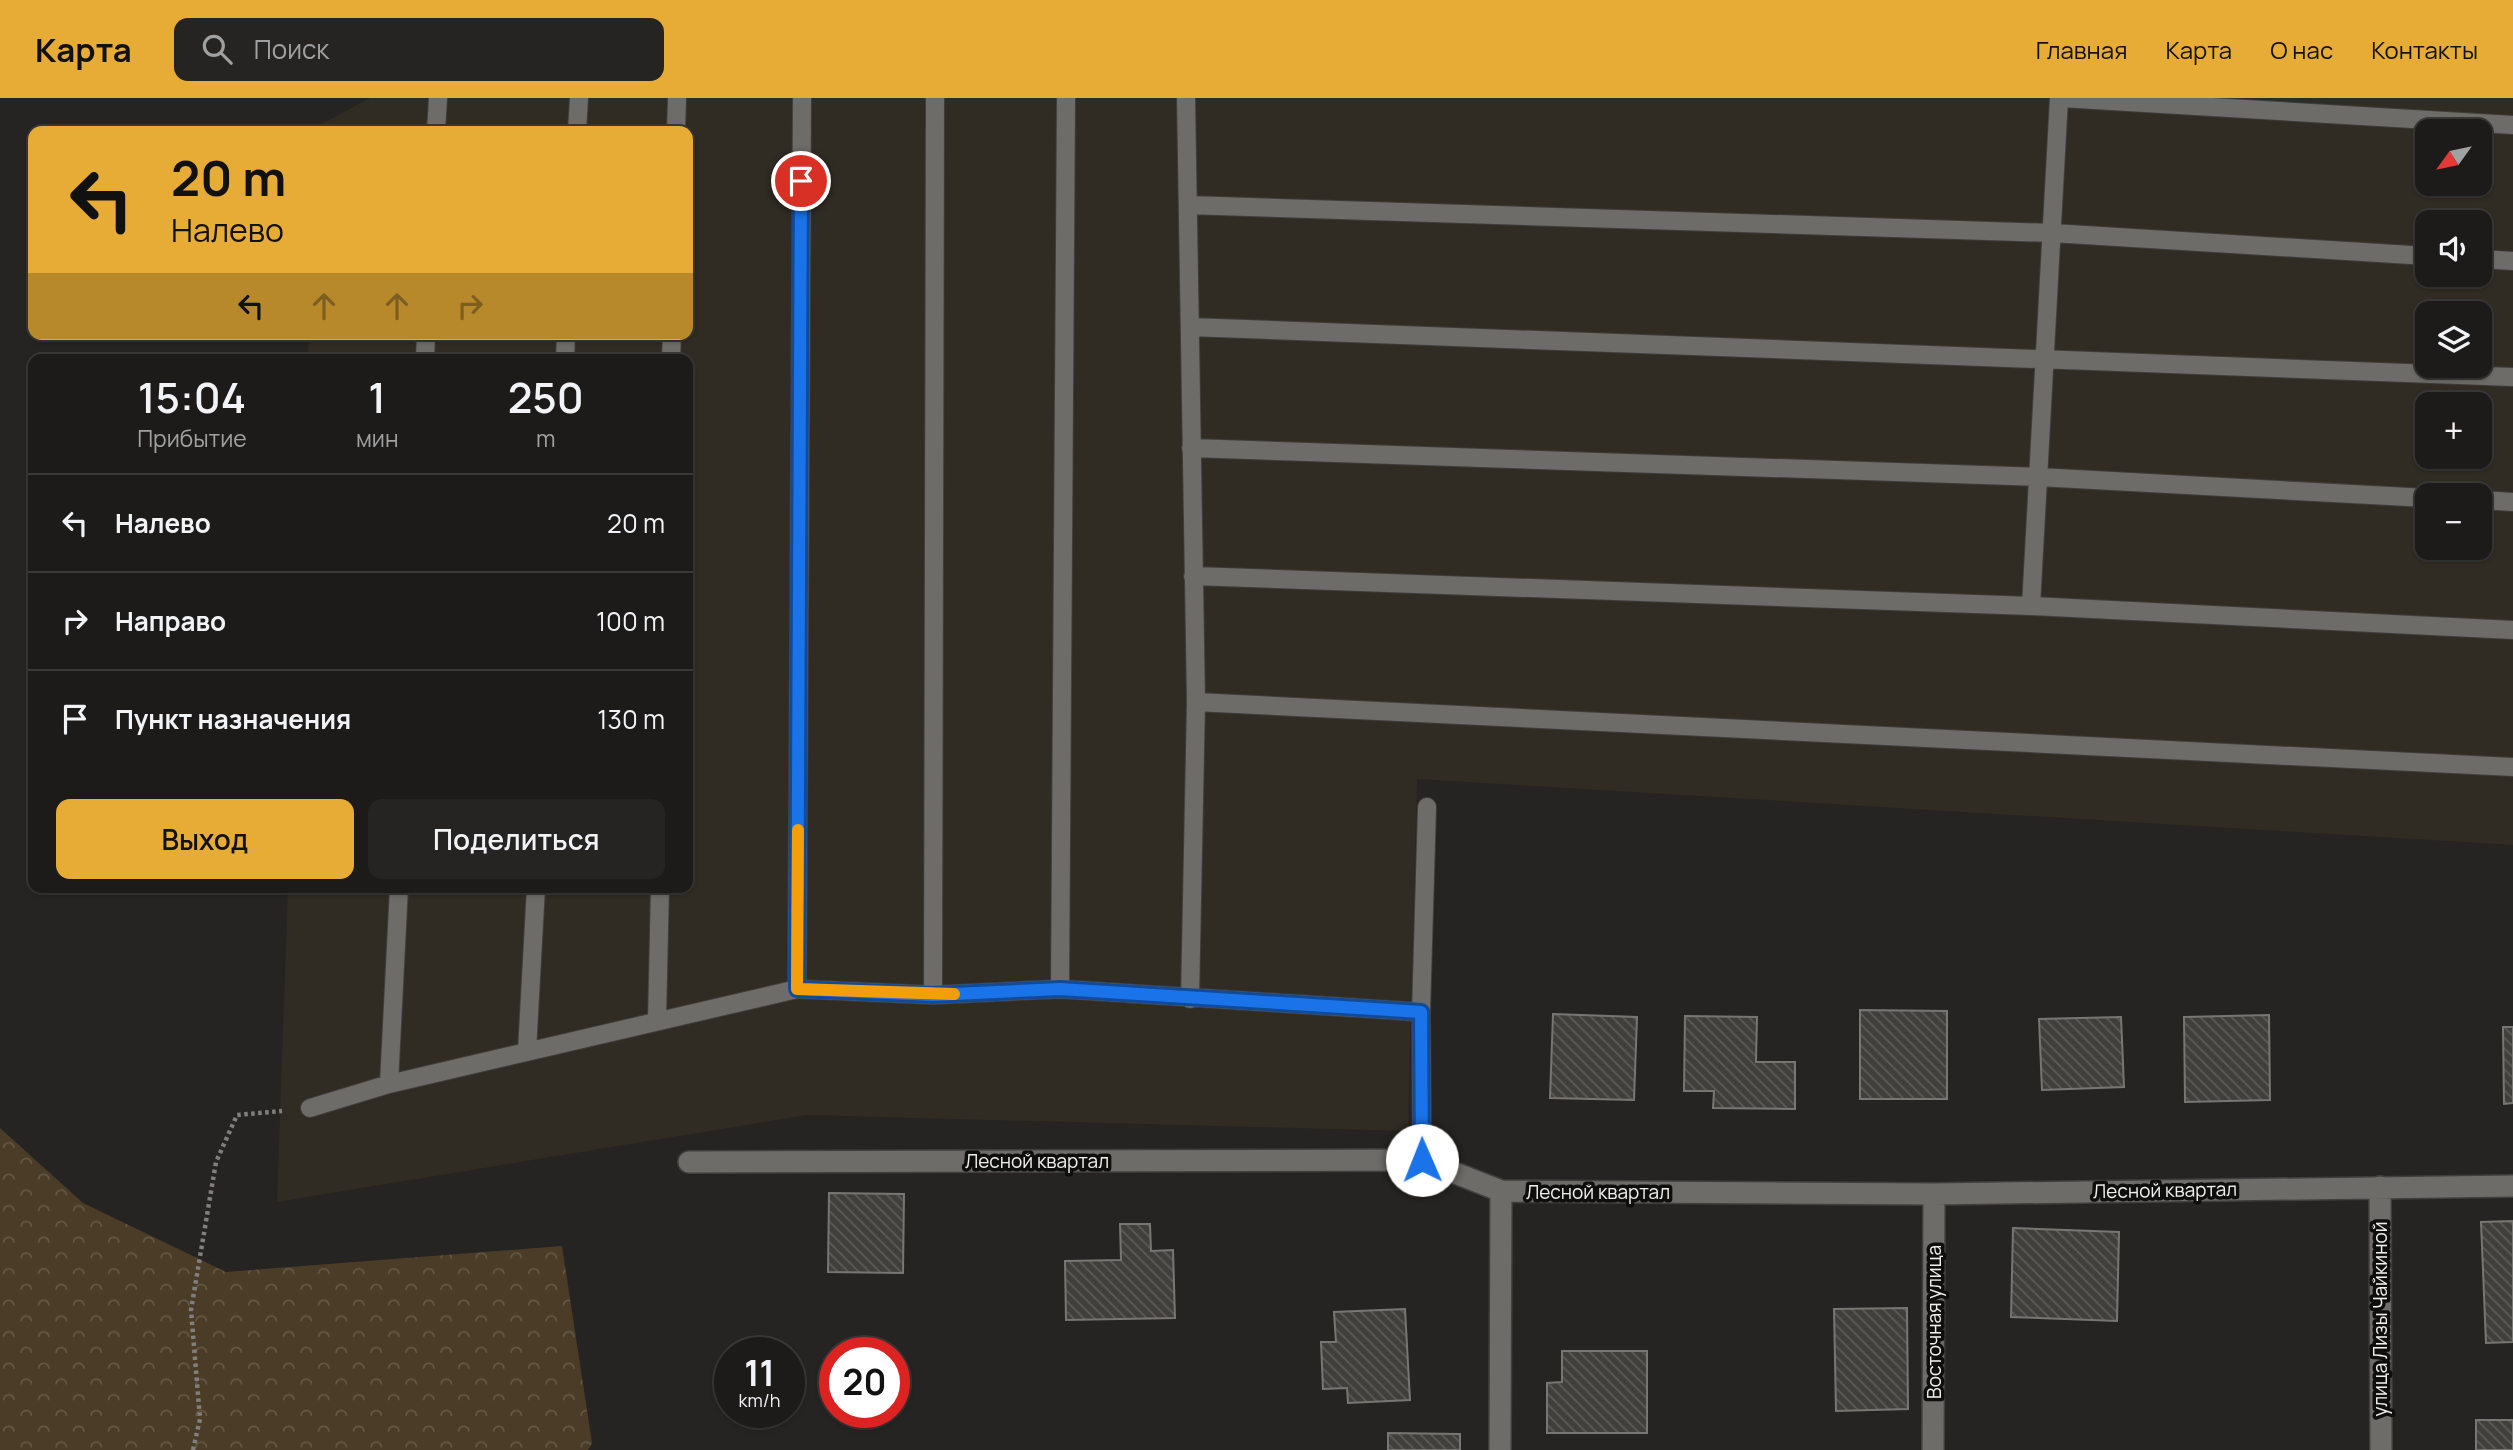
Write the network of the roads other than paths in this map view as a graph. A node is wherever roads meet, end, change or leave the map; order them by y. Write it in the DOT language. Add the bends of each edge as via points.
graph roads {
  1 [pos="438,98"];
  2 [pos="579,98"];
  3 [pos="677,98"];
  4 [pos="802,98"];
  5 [pos="935,98"];
  6 [pos="1066,98"];
  7 [pos="1186,98"];
  8 [pos="2060,98"];
  9 [pos="2513,125"];
  10 [pos="436,126"];
  11 [pos="577,126"];
  12 [pos="676,126"];
  13 [pos="1188,205"];
  14 [pos="2052,233"];
  15 [pos="2415,255"];
  16 [pos="2492,260"];
  17 [pos="2513,261"];
  18 [pos="1189,327"];
  19 [pos="2044,357"];
  20 [pos="2513,377"];
  21 [pos="1191,448"];
  22 [pos="2038,477"];
  23 [pos="2415,497"];
  24 [pos="2492,501"];
  25 [pos="2513,502"];
  26 [pos="1194,576"];
  27 [pos="2031,606"];
  28 [pos="2513,630"];
  29 [pos="1196,702"];
  30 [pos="2513,767"];
  31 [pos="1427,807"];
  32 [pos="399,893"];
  33 [pos="536,893"];
  34 [pos="660,893"];
  35 [pos="797,989"];
  36 [pos="1060,989"];
  37 [pos="933,995"];
  38 [pos="1190,999"];
  39 [pos="1421,1012"];
  40 [pos="657,1021"];
  41 [pos="527,1051"];
  42 [pos="389,1084"];
  43 [pos="310,1108"];
  44 [pos="1422,1160"];
  45 [pos="689,1162"];
  46 [pos="2513,1186"];
  47 [pos="2379,1187"];
  48 [pos="1501,1191"];
  49 [pos="1934,1194"];
  50 [pos="1500,1450"];
  51 [pos="1933,1450"];
  52 [pos="2381,1450"];
  1 -- 10 [label="lane"];
  2 -- 11 [label="lane"];
  3 -- 12 [label="lane"];
  4 -- 35 [label="lane"];
  5 -- 37 [label="lane"];
  6 -- 36 [label="lane"];
  7 -- 13 [label="lane"];
  8 -- 9 [label="lane"];
  8 -- 14 [label="lane"];
  13 -- 14 [label="lane"];
  13 -- 18 [label="lane"];
  14 -- 15 [label="lane"];
  14 -- 19 [label="lane"];
  16 -- 17 [label="lane"];
  18 -- 19 [label="lane"];
  18 -- 21 [label="lane"];
  19 -- 20 [label="lane"];
  19 -- 22 [label="lane"];
  21 -- 22 [label="lane"];
  21 -- 26 [label="lane"];
  22 -- 23 [label="lane"];
  22 -- 27 [label="lane"];
  24 -- 25 [label="lane"];
  26 -- 27 [label="lane"];
  26 -- 29 [label="lane"];
  27 -- 28 [label="lane"];
  29 -- 30 [label="lane"];
  29 -- 38 [label="lane"];
  31 -- 39 [label="lane"];
  32 -- 42 [label="lane"];
  33 -- 41 [label="lane"];
  34 -- 40 [label="lane"];
  35 -- 37 [label="lane"];
  35 -- 40 [label="lane"];
  36 -- 37 [label="lane"];
  36 -- 38 [label="lane"];
  38 -- 39 [label="lane"];
  39 -- 44 [label="lane"];
  40 -- 41 [label="lane"];
  41 -- 42 [label="lane"];
  42 -- 43 [label="lane"];
  44 -- 45 [label="street, Лесной квартал"];
  44 -- 48 [label="street, Лесной квартал"];
  46 -- 47 [label="street, Лесной квартал"];
  47 -- 49 [label="street, Лесной квартал"];
  47 -- 52 [label="street, улица Лизы Чайкиной"];
  48 -- 49 [label="street, Лесной квартал"];
  48 -- 50 [label="street"];
  49 -- 51 [label="street, Восточная улица"];
}
